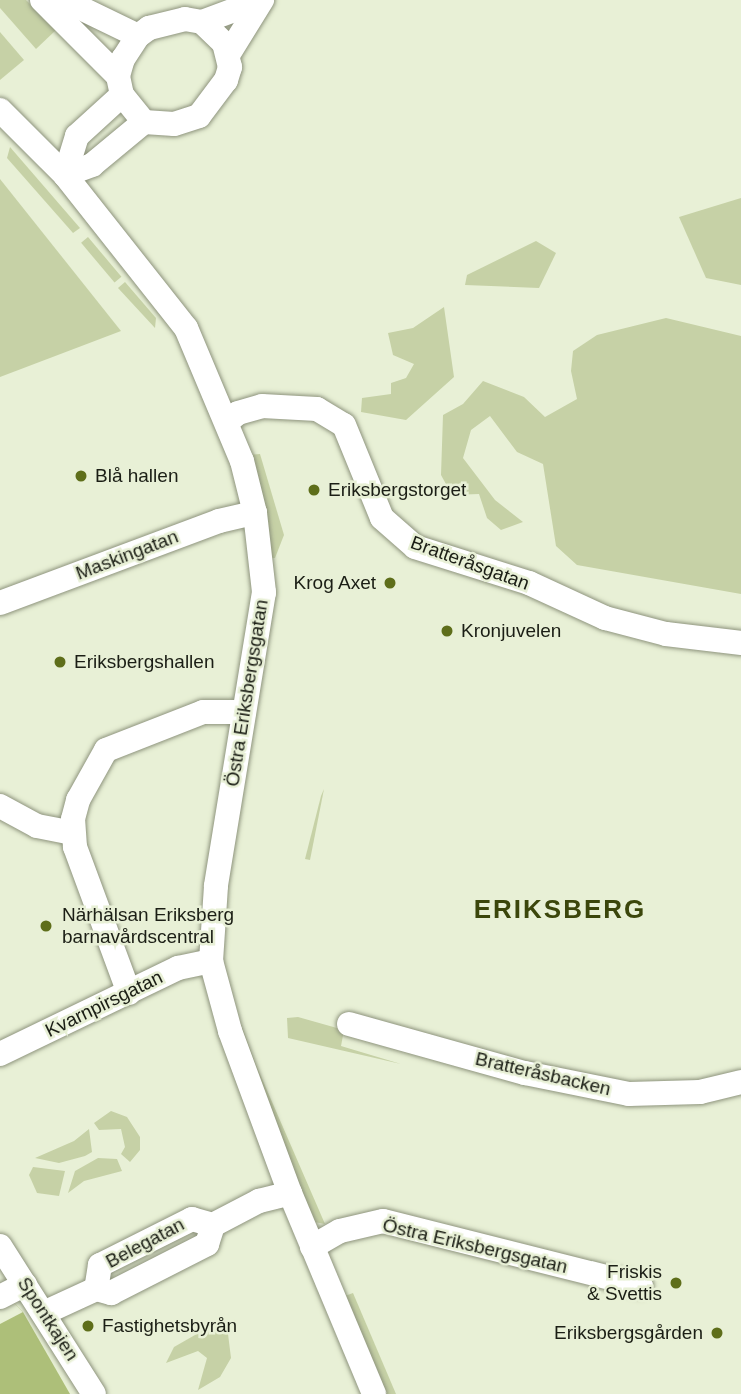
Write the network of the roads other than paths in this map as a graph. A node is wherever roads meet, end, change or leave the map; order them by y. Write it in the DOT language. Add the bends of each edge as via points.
graph roads {
  1 [pos="42,0"];
  2 [pos="64,0"];
  3 [pos="262,0"];
  4 [pos="202,22"];
  5 [pos="138,36"];
  6 [pos="228,55"];
  7 [pos="120,86"];
  8 [pos="0,110"];
  9 [pos="144,122"];
  10 [pos="65,174"];
  11 [pos="228,422"];
  12 [pos="255,513"];
  13 [pos="0,603"];
  14 [pos="741,643"];
  15 [pos="244,712"];
  16 [pos="0,806"];
  17 [pos="72,833"];
  18 [pos="211,961"];
  19 [pos="129,993"];
  20 [pos="349,1024"];
  21 [pos="0,1054"];
  22 [pos="741,1082"];
  23 [pos="290,1193"];
  24 [pos="0,1246"];
  25 [pos="312,1247"];
  26 [pos="25,1284"];
  27 [pos="641,1286"];
  28 [pos="0,1297"];
  29 [pos="46,1312"];
  30 [pos="94,1394"];
  31 [pos="374,1394"];
  1 -- 7 [label="street"];
  2 -- 5 [label="street"];
  3 -- 4 [label="street"];
  3 -- 6 [label="street"];
  4 -- 5 [label="street" via="166,23"];
  4 -- 6 [label="street" via="214,30"];
  5 -- 7 [label="street"];
  6 -- 9 [label="street" via="226,80 199,116 174,124"];
  7 -- 9 [label="street"];
  7 -- 10 [label="street" via="77,136"];
  8 -- 10 [label="street, Östra Eriksbergsgatan"];
  9 -- 10 [label="street" via="92,165"];
  10 -- 11 [label="street, Östra Eriksbergsgatan" via="187,328"];
  11 -- 12 [label="street, Östra Eriksbergsgatan"];
  11 -- 14 [label="street, Bratteråsgatan" via="238,412 262,405 317,409 344,425 382,518 415,547 529,583 605,618 666,634"];
  12 -- 13 [label="street, Maskingatan" via="219,521"];
  12 -- 15 [label="street, Östra Eriksbergsgatan" via="264,592"];
  15 -- 17 [label="street" via="203,712 106,750 78,800"];
  15 -- 18 [label="street, Östra Eriksbergsgatan" via="216,886"];
  16 -- 17 [label="street" via="37,826"];
  17 -- 19 [label="street" via="105,937"];
  18 -- 19 [label="street, Kvarnpirsgatan" via="178,968"];
  18 -- 23 [label="street, Östra Eriksbergsgatan" via="230,1031"];
  19 -- 21 [label="street, Kvarnpirsgatan"];
  20 -- 22 [label="street, Bratteråsbacken" via="525,1073 629,1094 700,1092"];
  23 -- 25 [label="street, Östra Eriksbergsgatan"];
  23 -- 29 [label="street, Belegatan" via="259,1201 213,1225 192,1219 100,1265 96,1289"];
  24 -- 26 [label="street, Spontkajen"];
  25 -- 27 [label="street, Östra Eriksbergsgatan" via="340,1231 383,1221"];
  25 -- 31 [label="street, Östra Eriksbergsgatan"];
  26 -- 28 [label="street"];
  26 -- 29 [label="street, Spontkajen"];
  29 -- 30 [label="street, Spontkajen"];
}
